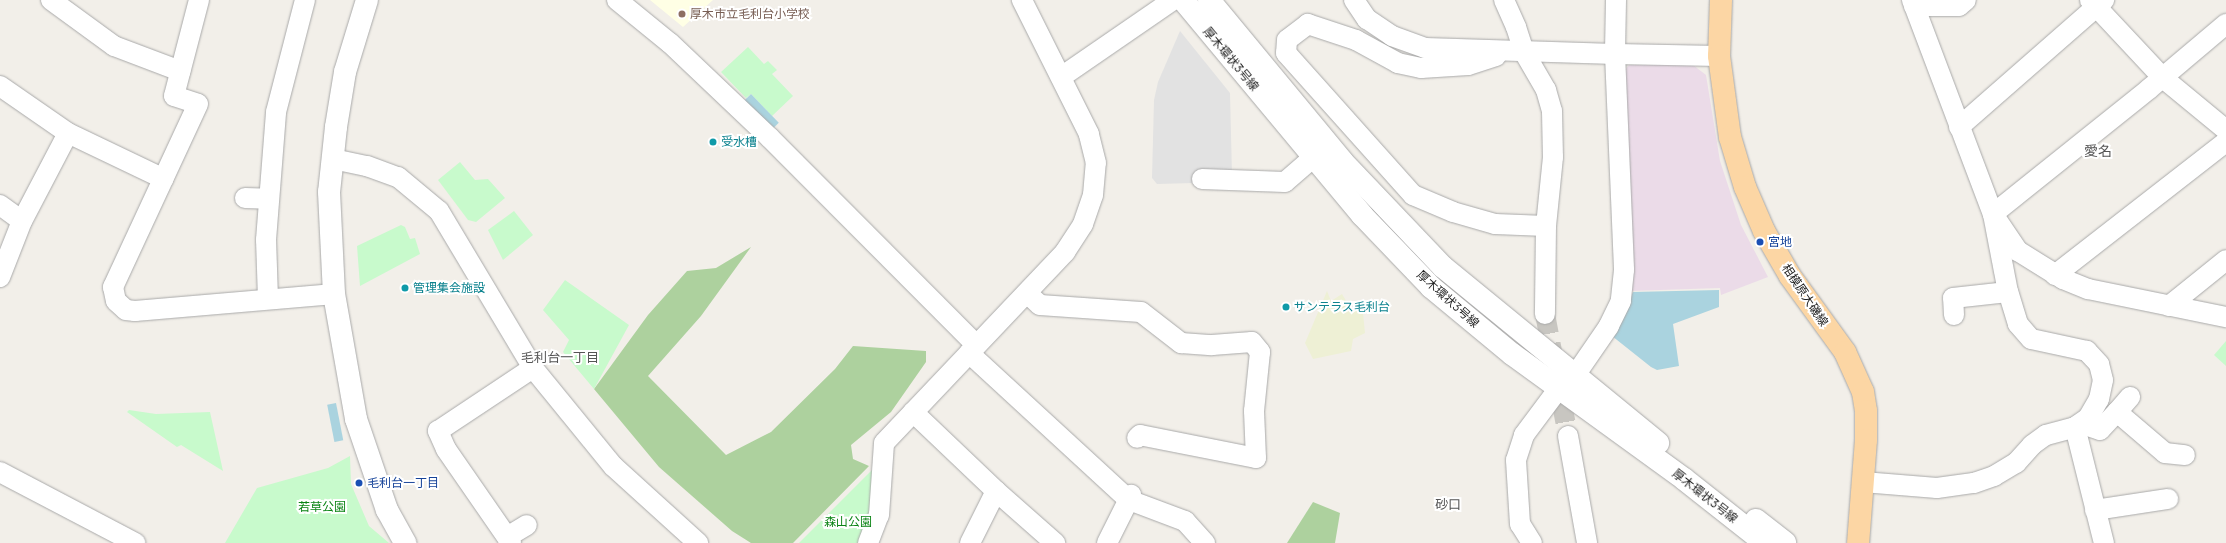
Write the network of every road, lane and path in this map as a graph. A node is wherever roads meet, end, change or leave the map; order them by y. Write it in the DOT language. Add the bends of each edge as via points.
graph roads {
  1 [pos="51,0"];
  2 [pos="199,0"];
  3 [pos="304,0"];
  4 [pos="367,0"];
  5 [pos="617,0"];
  6 [pos="1022,0"];
  7 [pos="1173,0"];
  8 [pos="1182,0"];
  9 [pos="1209,0"];
  10 [pos="1354,0"];
  11 [pos="1504,0"];
  12 [pos="1616,0"];
  13 [pos="1720,0"];
  14 [pos="1966,0"];
  15 [pos="2097,2"];
  16 [pos="1913,3"];
  17 [pos="2226,24"];
  18 [pos="1502,52"];
  19 [pos="1524,52"];
  20 [pos="1615,54"];
  21 [pos="1719,56"];
  22 [pos="180,72"];
  23 [pos="1061,77"];
  24 [pos="2163,78"];
  25 [pos="0,86"];
  26 [pos="1959,127"];
  27 [pos="2226,130"];
  28 [pos="68,133"];
  29 [pos="2226,142"];
  30 [pos="1313,158"];
  31 [pos="333,159"];
  32 [pos="164,179"];
  33 [pos="1202,179"];
  34 [pos="245,198"];
  35 [pos="268,199"];
  36 [pos="0,205"];
  37 [pos="1992,214"];
  38 [pos="22,221"];
  39 [pos="1546,226"];
  40 [pos="2226,260"];
  41 [pos="2055,275"];
  42 [pos="0,277"];
  43 [pos="2008,292"];
  44 [pos="334,294"];
  45 [pos="1028,294"];
  46 [pos="268,299"];
  47 [pos="1952,299"];
  48 [pos="2169,306"];
  49 [pos="1545,314"];
  50 [pos="2226,317"];
  51 [pos="972,349"];
  52 [pos="532,368"];
  53 [pos="1567,382"];
  54 [pos="2130,397"];
  55 [pos="913,412"];
  56 [pos="2117,412"];
  57 [pos="2079,426"];
  58 [pos="1568,436"];
  59 [pos="1137,438"];
  60 [pos="2185,455"];
  61 [pos="0,472"];
  62 [pos="1863,482"];
  63 [pos="996,490"];
  64 [pos="1130,498"];
  65 [pos="2168,499"];
  66 [pos="2095,510"];
  67 [pos="526,525"];
  68 [pos="509,540"];
  69 [pos="135,543"];
  70 [pos="405,543"];
  71 [pos="698,543"];
  72 [pos="868,543"];
  73 [pos="970,543"];
  74 [pos="1055,543"];
  75 [pos="1107,543"];
  76 [pos="1205,543"];
  77 [pos="1532,543"];
  78 [pos="1587,543"];
  79 [pos="1765,543"];
  80 [pos="1785,543"];
  81 [pos="1858,543"];
  82 [pos="2104,543"];
  1 -- 22 [label="street" via="114,46"];
  2 -- 22 [label="street"];
  3 -- 35 [label="street" via="276,112"];
  4 -- 31 [label="street" via="346,72"];
  5 -- 51 [label="street" via="670,43 764,133"];
  6 -- 23 [label="street"];
  7 -- 23 [label="street"];
  8 -- 30 [label="street, 厚木環状3号線"];
  9 -- 53 [label="street, 厚木環状3号線" via="1342,161 1443,267"];
  10 -- 18 [label="street" via="1367,19 1392,36 1425,48"];
  11 -- 19 [label="street"];
  12 -- 20 [label="street"];
  13 -- 21 [label="main road, 相模原大磯線"];
  14 -- 16 [label="street" via="1959,6"];
  15 -- 24 [label="street"];
  15 -- 26 [label="street"];
  16 -- 26 [label="street"];
  17 -- 24 [label="street"];
  18 -- 19 [label="street"];
  18 -- 39 [label="street" via="1492,59 1468,65 1421,68 1398,63 1356,40 1308,24 1287,40 1286,53 1413,195 1453,212 1495,224"];
  19 -- 20 [label="street"];
  19 -- 39 [label="street" via="1546,90 1552,111 1553,156"];
  20 -- 21 [label="street"];
  20 -- 53 [label="street" via="1624,270 1621,302 1609,326"];
  21 -- 62 [label="main road, 相模原大磯線" via="1730,136 1745,187 1764,231 1790,276 1844,352 1863,392 1866,411"];
  22 -- 32 [label="street" via="174,96 198,104"];
  23 -- 45 [label="street" via="1089,134 1096,163 1093,194 1083,224 1070,246"];
  24 -- 27 [label="street"];
  24 -- 37 [label="street"];
  25 -- 28 [label="street"];
  26 -- 37 [label="street"];
  28 -- 32 [label="street"];
  28 -- 38 [label="street"];
  29 -- 41 [label="street"];
  30 -- 33 [label="street" via="1284,182"];
  30 -- 53 [label="street, 厚木環状3号線" via="1362,215 1432,287 1512,354"];
  31 -- 44 [label="street" via="329,192"];
  31 -- 52 [label="street" via="367,166 398,177 439,210"];
  32 -- 46 [label="street" via="113,287 116,301 126,310 136,311"];
  34 -- 35 [label="street"];
  35 -- 46 [label="street"];
  36 -- 38 [label="street"];
  37 -- 41 [label="street" via="2018,251"];
  37 -- 43 [label="street"];
  38 -- 42 [label="street"];
  39 -- 49 [label="street"];
  40 -- 48 [label="street"];
  41 -- 48 [label="street" via="2088,289"];
  43 -- 47 [label="street"];
  43 -- 57 [label="street" via="2013,315 2031,339 2087,351 2099,364 2103,380 2098,399"];
  44 -- 46 [label="street"];
  44 -- 70 [label="street" via="356,419 387,510"];
  45 -- 51 [label="street"];
  45 -- 59 [label="street" via="1040,305 1140,312 1181,343 1212,345 1252,342 1260,352 1254,411 1256,458 1140,435"];
  48 -- 50 [label="street"];
  51 -- 55 [label="street"];
  51 -- 64 [label="street"];
  52 -- 68 [label="street" via="438,431 446,449"];
  52 -- 71 [label="street" via="613,466"];
  53 -- 77 [label="street" via="1524,435 1516,460 1520,524"];
  53 -- 79 [label="street, 厚木環状3号線"];
  53 -- 80 [label="street, 厚木環状3号線"];
  54 -- 56 [label="street"];
  55 -- 63 [label="street"];
  55 -- 72 [label="street" via="884,443 879,515"];
  56 -- 57 [label="street" via="2100,430"];
  56 -- 60 [label="street" via="2164,453"];
  57 -- 62 [label="street" via="2046,436 2032,445 2016,463 1994,476 1974,483 1937,488"];
  57 -- 66 [label="street"];
  58 -- 78 [label="street"];
  61 -- 69 [label="street"];
  62 -- 81 [label="main road, 相模原大磯線"];
  63 -- 73 [label="street"];
  63 -- 74 [label="street"];
  64 -- 75 [label="street"];
  64 -- 76 [label="street" via="1185,521"];
  65 -- 66 [label="street"];
  66 -- 82 [label="street"];
  67 -- 68 [label="street"];
}
